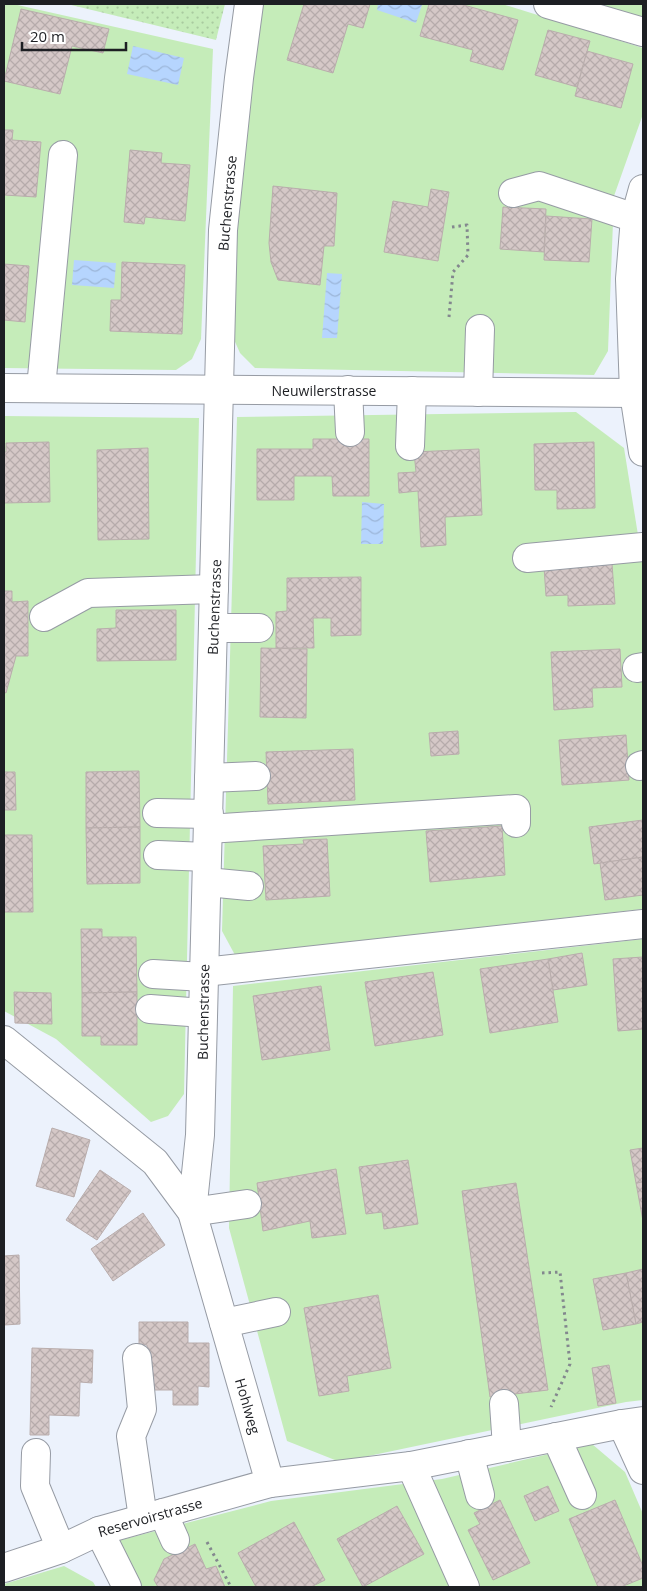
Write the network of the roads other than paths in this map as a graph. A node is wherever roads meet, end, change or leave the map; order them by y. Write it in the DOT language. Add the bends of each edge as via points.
graph roads {
  1 [pos="249,4"];
  2 [pos="548,4"];
  3 [pos="590,10"];
  4 [pos="643,32"];
  5 [pos="63,155"];
  6 [pos="643,189"];
  7 [pos="513,193"];
  8 [pos="635,218"];
  9 [pos="480,329"];
  10 [pos="4,388"];
  11 [pos="42,388"];
  12 [pos="219,389"];
  13 [pos="348,390"];
  14 [pos="412,391"];
  15 [pos="478,392"];
  16 [pos="638,392"];
  17 [pos="350,432"];
  18 [pos="410,446"];
  19 [pos="643,452"];
  20 [pos="643,547"];
  21 [pos="527,558"];
  22 [pos="214,589"];
  23 [pos="44,617"];
  24 [pos="213,628"];
  25 [pos="259,628"];
  26 [pos="256,776"];
  27 [pos="210,778"];
  28 [pos="157,812"];
  29 [pos="208,821"];
  30 [pos="516,823"];
  31 [pos="158,855"];
  32 [pos="207,870"];
  33 [pos="249,886"];
  34 [pos="643,924"];
  35 [pos="153,974"];
  36 [pos="204,975"];
  37 [pos="150,1009"];
  38 [pos="203,1013"];
  39 [pos="4,1040"];
  40 [pos="247,1204"];
  41 [pos="192,1212"];
  42 [pos="276,1312"];
  43 [pos="224,1323"];
  44 [pos="137,1358"];
  45 [pos="504,1404"];
  46 [pos="633,1423"];
  47 [pos="546,1439"];
  48 [pos="507,1447"];
  49 [pos="36,1453"];
  50 [pos="469,1454"];
  51 [pos="410,1466"];
  52 [pos="643,1470"];
  53 [pos="270,1483"];
  54 [pos="582,1494"];
  55 [pos="480,1495"];
  56 [pos="153,1516"];
  57 [pos="99,1531"];
  58 [pos="175,1540"];
  59 [pos="61,1549"];
  60 [pos="4,1568"];
  61 [pos="127,1587"];
  62 [pos="465,1587"];
  1 -- 12 [label="street, Buchenstrasse" via="223,230"];
  2 -- 3 [label="street"];
  3 -- 4 [label="street"];
  5 -- 11 [label="street"];
  6 -- 8 [label="street"];
  7 -- 8 [label="street" via="539,186"];
  8 -- 16 [label="street" via="630,279"];
  9 -- 15 [label="street"];
  10 -- 11 [label="street, Neuwilerstrasse"];
  11 -- 12 [label="street, Neuwilerstrasse"];
  12 -- 13 [label="street, Neuwilerstrasse"];
  12 -- 22 [label="street, Buchenstrasse"];
  13 -- 14 [label="street, Neuwilerstrasse"];
  13 -- 17 [label="street"];
  14 -- 15 [label="street, Neuwilerstrasse"];
  14 -- 18 [label="street"];
  15 -- 16 [label="street, Neuwilerstrasse"];
  16 -- 19 [label="street"];
  20 -- 21 [label="street"];
  22 -- 23 [label="street" via="88,593"];
  22 -- 24 [label="street, Buchenstrasse"];
  24 -- 25 [label="street"];
  24 -- 27 [label="street, Buchenstrasse"];
  26 -- 27 [label="street"];
  27 -- 29 [label="street, Buchenstrasse"];
  28 -- 29 [label="street"];
  29 -- 30 [label="street" via="516,810"];
  29 -- 32 [label="street, Buchenstrasse"];
  31 -- 32 [label="street"];
  32 -- 33 [label="street"];
  32 -- 36 [label="street, Buchenstrasse"];
  34 -- 36 [label="street"];
  35 -- 36 [label="street"];
  36 -- 38 [label="street, Buchenstrasse"];
  37 -- 38 [label="street"];
  38 -- 41 [label="street, Buchenstrasse" via="200,1135"];
  39 -- 41 [label="street, Hohlweg" via="155,1162"];
  40 -- 41 [label="street"];
  41 -- 43 [label="street, Hohlweg"];
  42 -- 43 [label="street"];
  43 -- 53 [label="street, Hohlweg"];
  44 -- 56 [label="street" via="142,1409 131,1436"];
  45 -- 48 [label="street"];
  46 -- 47 [label="street"];
  46 -- 52 [label="street"];
  47 -- 48 [label="street"];
  47 -- 54 [label="street"];
  48 -- 50 [label="street"];
  49 -- 59 [label="street" via="35,1486"];
  50 -- 51 [label="street"];
  50 -- 55 [label="street"];
  51 -- 53 [label="street"];
  51 -- 62 [label="street"];
  53 -- 56 [label="street, Reservoirstrasse"];
  56 -- 57 [label="street, Reservoirstrasse"];
  56 -- 58 [label="street"];
  57 -- 59 [label="street, Reservoirstrasse"];
  57 -- 61 [label="street"];
  59 -- 60 [label="street, Reservoirstrasse"];
}
